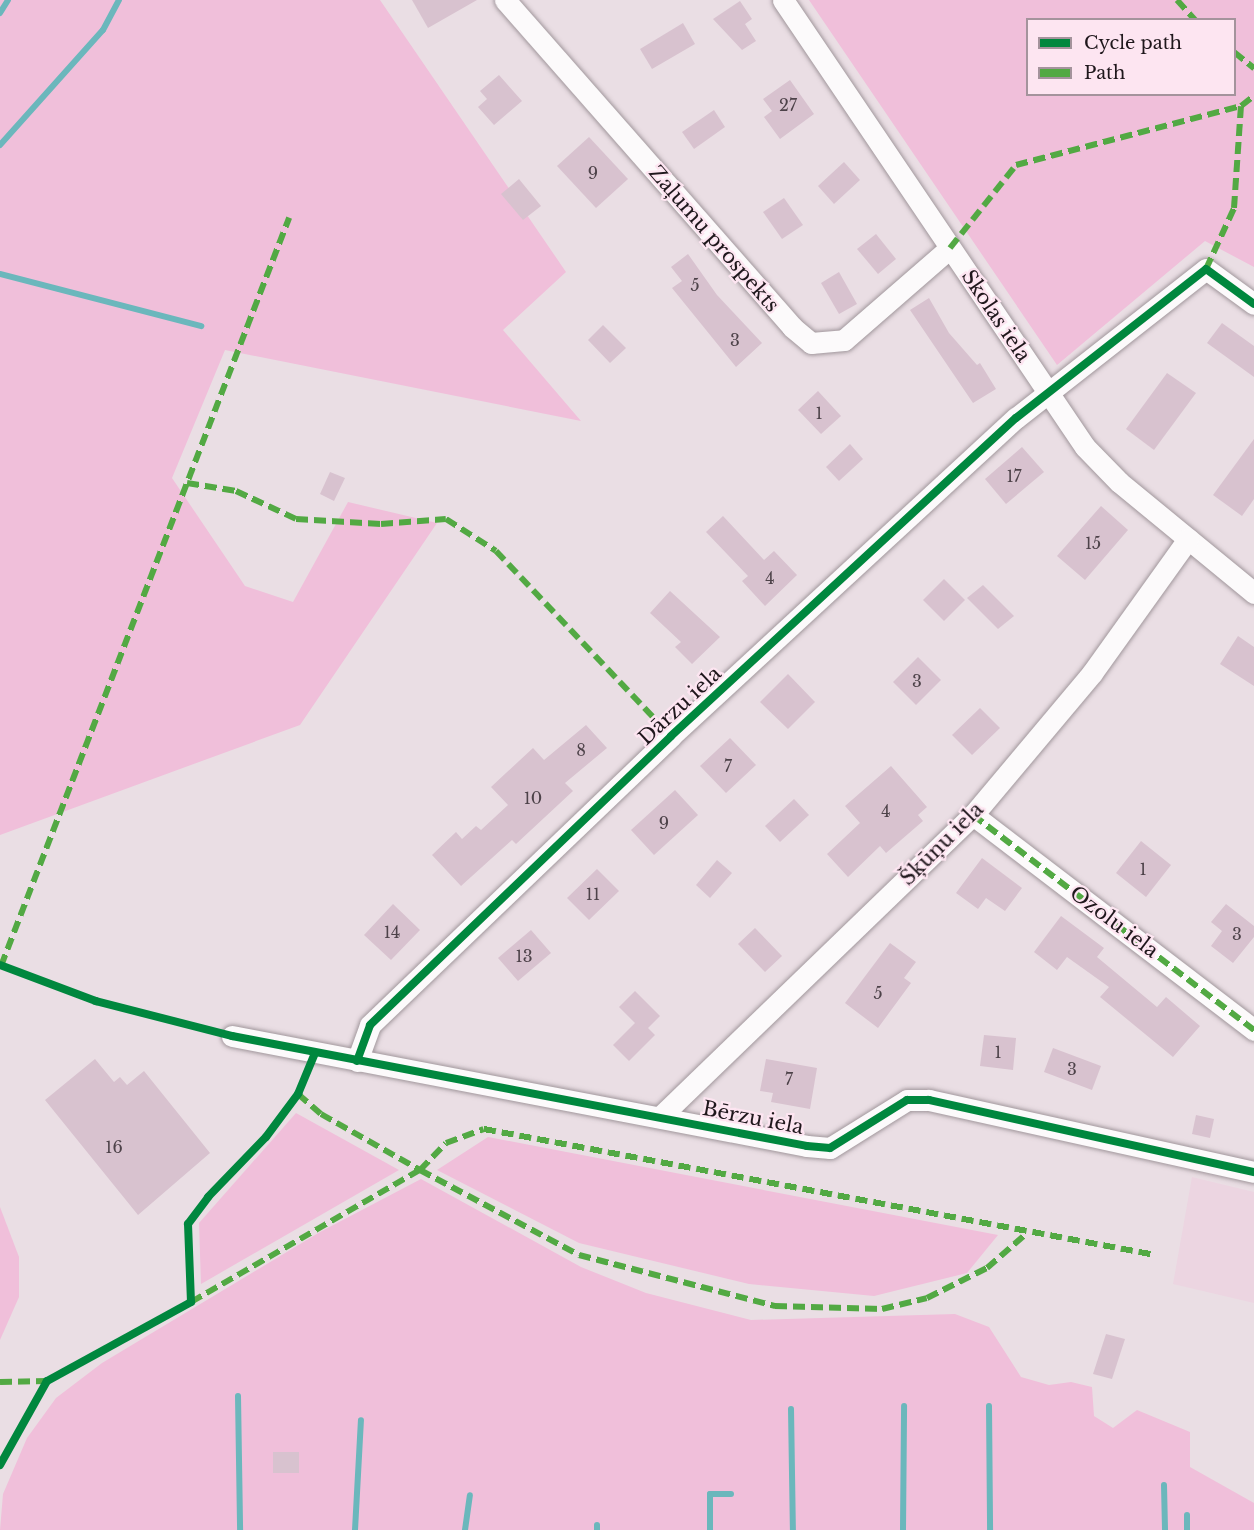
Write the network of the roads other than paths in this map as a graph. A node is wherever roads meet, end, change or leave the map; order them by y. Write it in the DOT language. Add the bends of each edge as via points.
graph roads {
  1 [pos="505,0"];
  2 [pos="783,0"];
  3 [pos="950,248"];
  4 [pos="1254,304"];
  5 [pos="1047,392"];
  6 [pos="1188,539"];
  7 [pos="1254,593"];
  8 [pos="974,815"];
  9 [pos="1254,1029"];
  10 [pos="232,1036"];
  11 [pos="357,1061"];
  12 [pos="660,1117"];
  13 [pos="1254,1172"];
  1 -- 3 [label="street, Zaļumu prospekts" via="792,327 811,343 844,340"];
  2 -- 3 [label="street, Skolas iela"];
  3 -- 5 [label="street, Skolas iela"];
  4 -- 5 [label="street, Dārzu iela" via="1206,269"];
  5 -- 6 [label="street, Skolas iela" via="1085,447"];
  5 -- 11 [label="street, Dārzu iela" via="680,728 370,1025"];
  6 -- 7 [label="street, Skolas iela"];
  6 -- 8 [label="street, Šķūņu iela" via="1092,673"];
  8 -- 9 [label="street, Ozolu iela"];
  8 -- 12 [label="street, Šķūņu iela"];
  10 -- 11 [label="street, Bērzu iela"];
  11 -- 12 [label="street, Bērzu iela"];
  12 -- 13 [label="street, Bērzu iela" via="830,1148 849,1140 907,1100 929,1100"];
}
